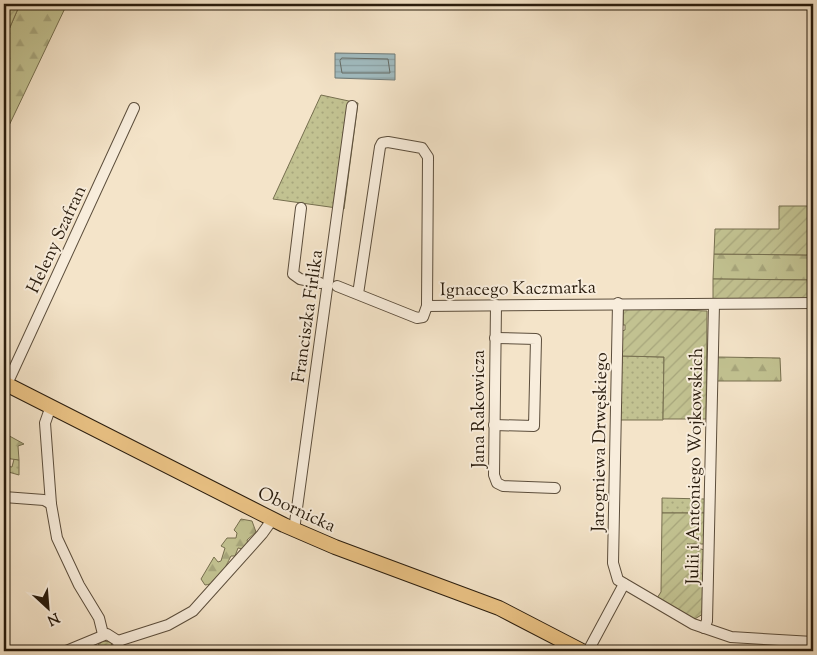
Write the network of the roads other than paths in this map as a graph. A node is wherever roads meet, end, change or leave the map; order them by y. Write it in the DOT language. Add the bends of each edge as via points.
graph roads {
  1 [pos="352,106"];
  2 [pos="134,108"];
  3 [pos="302,208"];
  4 [pos="320,283"];
  5 [pos="337,286"];
  6 [pos="358,294"];
  7 [pos="618,303"];
  8 [pos="813,303"];
  9 [pos="714,304"];
  10 [pos="496,305"];
  11 [pos="426,306"];
  12 [pos="495,338"];
  13 [pos="6,383"];
  14 [pos="51,406"];
  15 [pos="494,425"];
  16 [pos="555,488"];
  17 [pos="4,497"];
  18 [pos="51,504"];
  19 [pos="272,520"];
  20 [pos="294,530"];
  21 [pos="621,582"];
  22 [pos="704,628"];
  23 [pos="99,636"];
  24 [pos="813,642"];
  25 [pos="119,649"];
  26 [pos="66,651"];
  27 [pos="92,651"];
  28 [pos="582,651"];
  29 [pos="588,651"];
  1 -- 20 [label="street, Franciszka Firlika"];
  2 -- 13 [label="street, Heleny Szafran"];
  3 -- 4 [label="street, Franciszka Firlika" via="293,274 300,279"];
  5 -- 6 [label="street, Franciszka Firlika"];
  6 -- 11 [label="street, Franciszka Firlika" via="418,318 423,317"];
  6 -- 11 [label="street, Ignacego Kaczmarka" via="380,147 388,142 422,148 428,157"];
  7 -- 9 [label="street, Ignacego Kaczmarka"];
  7 -- 10 [label="street, Ignacego Kaczmarka"];
  7 -- 21 [label="street, Jarogniewa Drwęskiego" via="613,563"];
  8 -- 9 [label="street, Ignacego Kaczmarka"];
  9 -- 22 [label="street, Julii i Antoniego Wojkowskich" via="707,621"];
  10 -- 11 [label="street, Ignacego Kaczmarka"];
  10 -- 12 [label="street, Jana Rakowicza"];
  12 -- 15 [label="street, Jana Rakowicza"];
  12 -- 15 [label="street" via="536,339 534,426"];
  13 -- 14 [label="main road, Obornicka"];
  14 -- 18 [label="street" via="45,424"];
  14 -- 19 [label="main road, Obornicka"];
  15 -- 16 [label="street, Jana Rakowicza" via="494,475 497,483"];
  17 -- 18 [label="street" via="44,500"];
  18 -- 23 [label="street" via="57,538 99,618"];
  19 -- 20 [label="main road, Obornicka"];
  19 -- 25 [label="street" via="193,611"];
  20 -- 28 [label="main road, Obornicka" via="499,608"];
  21 -- 22 [label="street"];
  21 -- 29 [label="street"];
  22 -- 24 [label="street" via="731,637"];
  23 -- 25 [label="street" via="111,636"];
  23 -- 26 [label="street"];
  23 -- 27 [label="street" via="92,644"];
}
